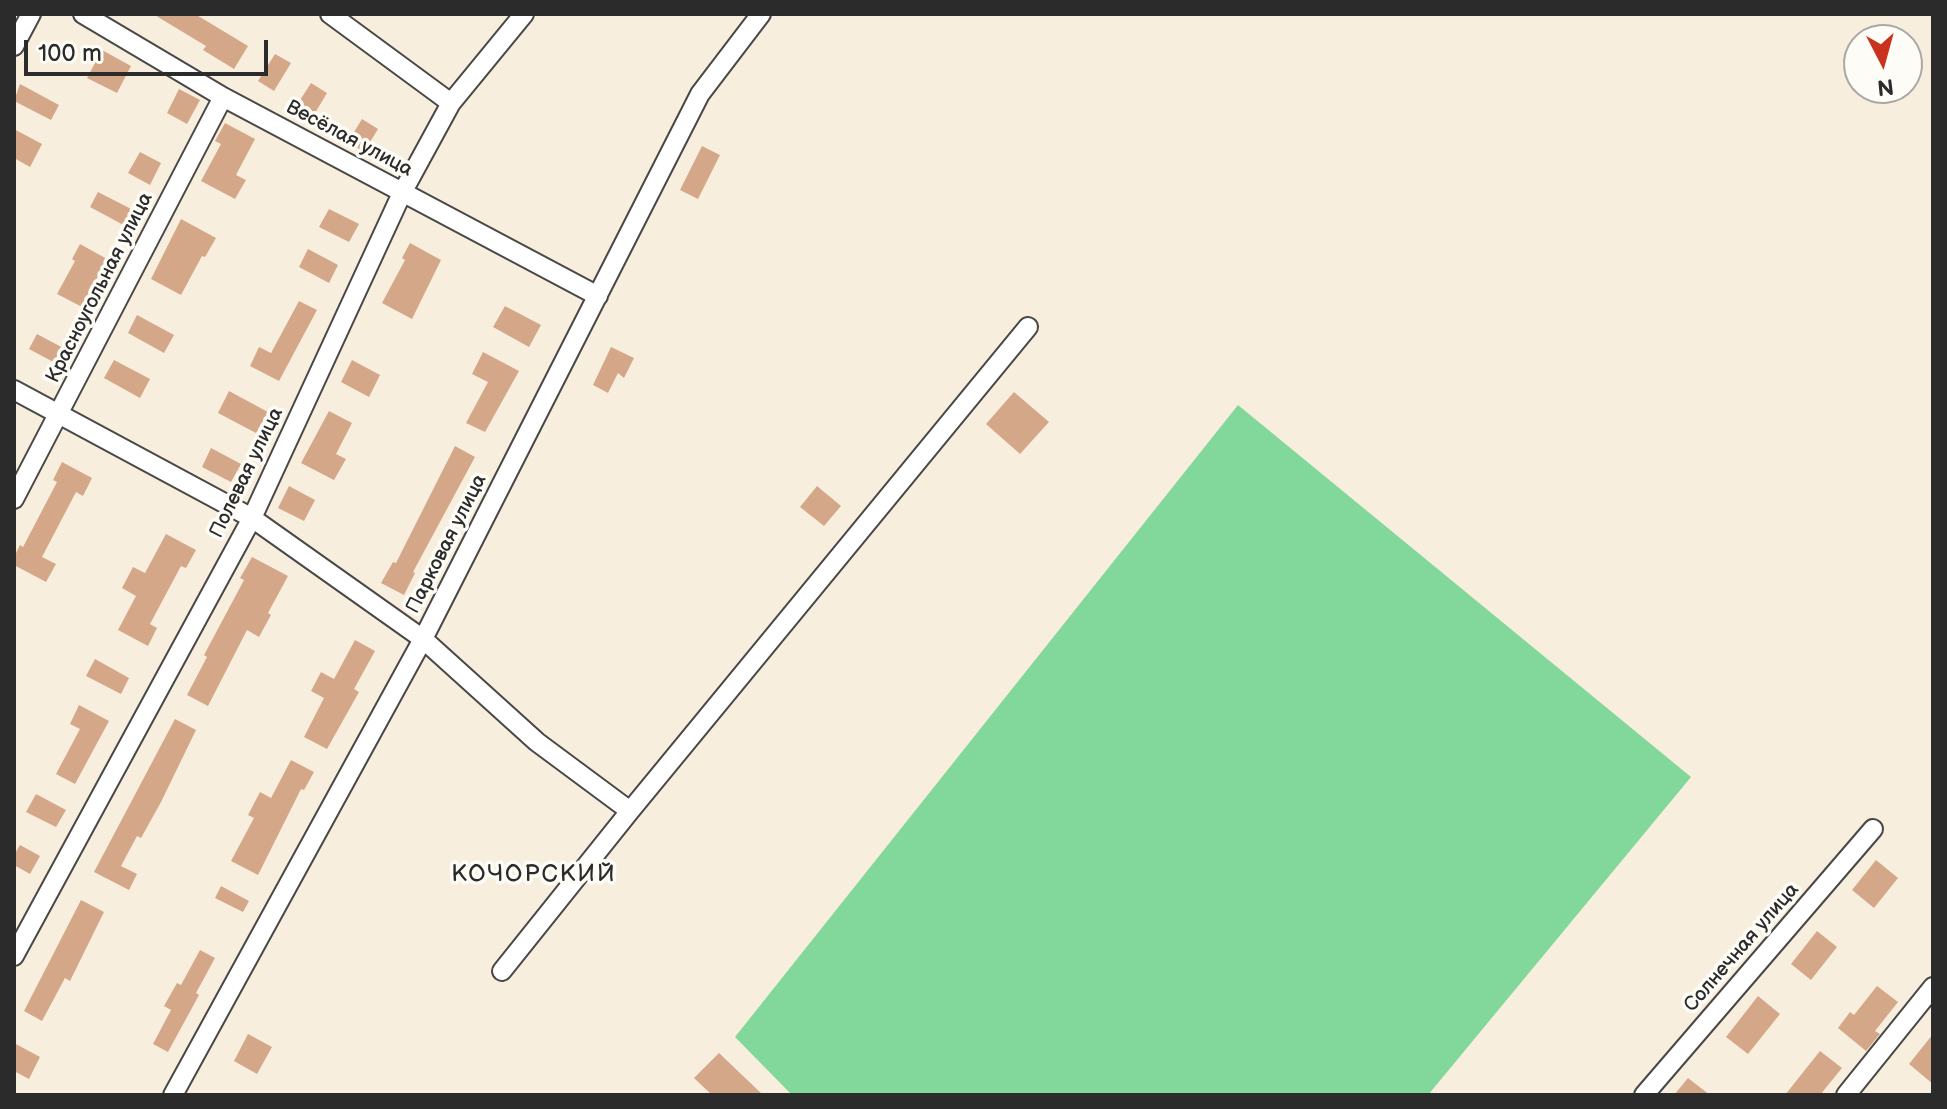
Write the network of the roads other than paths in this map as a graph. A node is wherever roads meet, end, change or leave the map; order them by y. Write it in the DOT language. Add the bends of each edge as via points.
graph roads {
  1 [pos="31,14"];
  2 [pos="83,14"];
  3 [pos="330,14"];
  4 [pos="524,14"];
  5 [pos="761,14"];
  6 [pos="14,46"];
  7 [pos="223,97"];
  8 [pos="451,103"];
  9 [pos="402,193"];
  10 [pos="598,296"];
  11 [pos="1028,327"];
  12 [pos="14,390"];
  13 [pos="59,414"];
  14 [pos="14,499"];
  15 [pos="252,518"];
  16 [pos="423,639"];
  17 [pos="630,811"];
  18 [pos="1873,829"];
  19 [pos="14,956"];
  20 [pos="502,971"];
  21 [pos="1933,987"];
  22 [pos="173,1095"];
  23 [pos="1644,1095"];
  24 [pos="1846,1095"];
  1 -- 6 [label="street"];
  2 -- 7 [label="street, Весёлая улица"];
  3 -- 8 [label="street"];
  4 -- 8 [label="street, Полевая улица"];
  5 -- 10 [label="street, Парковая улица" via="700,94"];
  7 -- 9 [label="street, Весёлая улица"];
  7 -- 13 [label="street, Красноугольная улица"];
  8 -- 9 [label="street, Полевая улица"];
  9 -- 10 [label="street, Весёлая улица"];
  9 -- 15 [label="street, Полевая улица"];
  10 -- 16 [label="street, Парковая улица"];
  11 -- 17 [label="street"];
  12 -- 13 [label="street"];
  13 -- 14 [label="street, Красноугольная улица"];
  13 -- 15 [label="street"];
  15 -- 16 [label="street"];
  15 -- 19 [label="street, Полевая улица"];
  16 -- 17 [label="street" via="537,742"];
  16 -- 22 [label="street, Парковая улица"];
  17 -- 20 [label="street"];
  18 -- 23 [label="street, Солнечная улица"];
  21 -- 24 [label="street"];
}
